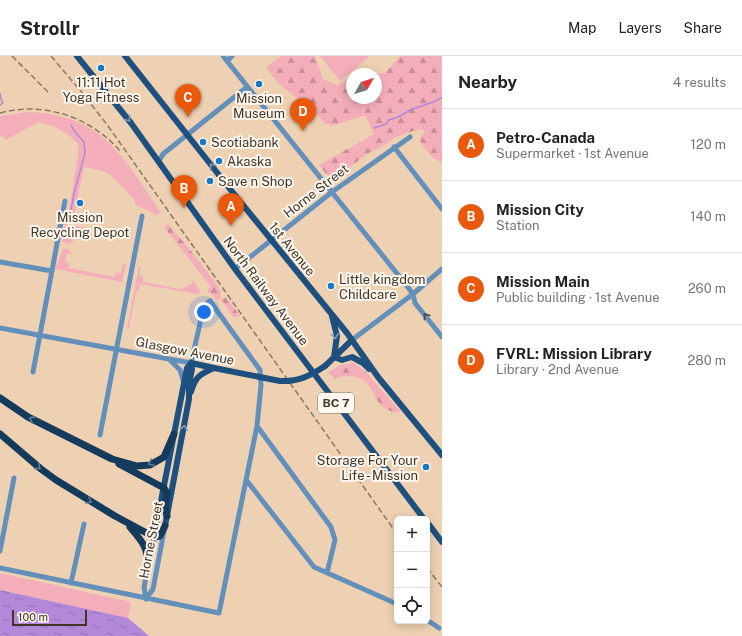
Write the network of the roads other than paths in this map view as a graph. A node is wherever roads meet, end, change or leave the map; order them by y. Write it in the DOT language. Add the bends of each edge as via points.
graph roads {
  1 [pos="78,56"];
  2 [pos="125,56"];
  3 [pos="223,56"];
  4 [pos="232,56"];
  5 [pos="226,61"];
  6 [pos="248,87"];
  7 [pos="187,135"];
  8 [pos="410,137"];
  9 [pos="394,147"];
  10 [pos="159,161"];
  11 [pos="332,192"];
  12 [pos="66,201"];
  13 [pos="442,209"];
  14 [pos="142,216"];
  15 [pos="271,240"];
  16 [pos="0,262"];
  17 [pos="235,269"];
  18 [pos="442,269"];
  19 [pos="52,271"];
  20 [pos="413,294"];
  21 [pos="331,314"];
  22 [pos="0,328"];
  23 [pos="40,335"];
  24 [pos="442,337"];
  25 [pos="352,340"];
  26 [pos="117,349"];
  27 [pos="334,357"];
  28 [pos="169,359"];
  29 [pos="190,363"];
  30 [pos="214,368"];
  31 [pos="33,372"];
  32 [pos="378,377"];
  33 [pos="184,383"];
  34 [pos="0,398"];
  35 [pos="189,399"];
  36 [pos="257,426"];
  37 [pos="0,434"];
  38 [pos="100,434"];
  39 [pos="174,434"];
  40 [pos="442,455"];
  41 [pos="112,459"];
  42 [pos="14,478"];
  43 [pos="247,481"];
  44 [pos="164,488"];
  45 [pos="167,516"];
  46 [pos="422,516"];
  47 [pos="125,522"];
  48 [pos="84,524"];
  49 [pos="165,526"];
  50 [pos="430,526"];
  51 [pos="154,537"];
  52 [pos="442,542"];
  53 [pos="0,551"];
  54 [pos="148,565"];
  55 [pos="0,568"];
  56 [pos="327,573"];
  57 [pos="71,583"];
  58 [pos="146,599"];
  59 [pos="394,603"];
  60 [pos="430,622"];
  61 [pos="439,628"];
  1 -- 10 [label="main road, North Railway Avenue / BC 7, one-way"];
  2 -- 7 [label="main road, 1st Avenue"];
  3 -- 5 [label="street"];
  4 -- 5 [label="street"];
  5 -- 6 [label="street"];
  6 -- 7 [label="street"];
  6 -- 11 [label="street"];
  7 -- 10 [label="street" via="163,154"];
  15 -- 7 [label="main road, 1st Avenue, one-way"];
  8 -- 9 [label="street, Horne Street"];
  9 -- 11 [label="street, Horne Street"];
  9 -- 13 [label="street"];
  10 -- 17 [label="main road, North Railway Avenue / BC 7"];
  11 -- 15 [label="street, Horne Street"];
  11 -- 20 [label="street"];
  12 -- 19 [label="street"];
  14 -- 26 [label="street"];
  15 -- 17 [label="street, Horne Street"];
  15 -- 21 [label="main road, 1st Avenue"];
  16 -- 19 [label="street"];
  17 -- 46 [label="main road, North Railway Avenue / BC 7"];
  18 -- 20 [label="street"];
  19 -- 23 [label="street"];
  24 -- 20 [label="street, one-way" via="415,302"];
  20 -- 25 [label="street"];
  21 -- 25 [label="main road, 1st Avenue"];
  21 -- 27 [label="main road, one-way" via="337,336"];
  22 -- 23 [label="street, Glasgow Avenue"];
  23 -- 26 [label="street, Glasgow Avenue"];
  23 -- 31 [label="street"];
  25 -- 27 [label="main road, Glasgow Avenue"];
  25 -- 32 [label="main road, 1st Avenue"];
  26 -- 28 [label="street, Glasgow Avenue"];
  26 -- 38 [label="street"];
  27 -- 30 [label="main road, Glasgow Avenue, bridge" via="311,375 290,382"];
  27 -- 32 [label="main road" via="342,360 352,357"];
  28 -- 29 [label="street, Glasgow Avenue"];
  28 -- 33 [label="street" via="180,370"];
  29 -- 30 [label="main road, Glasgow Avenue"];
  29 -- 33 [label="main road, Horne Street"];
  29 -- 35 [label="main road, Horne Street" via="192,369 188,384"];
  29 -- 36 [label="street, Horne Street" via="204,306 210,301 260,370"];
  30 -- 35 [label="main road" via="199,376 194,382"];
  32 -- 40 [label="main road, 1st Avenue"];
  33 -- 39 [label="main road, Horne Street"];
  41 -- 34 [label="highway, one-way" via="28,417"];
  45 -- 35 [label="main road, Horne Street, one-way"];
  36 -- 43 [label="street"];
  36 -- 56 [label="street" via="331,527 335,540"];
  37 -- 47 [label="highway, one-way" via="41,469"];
  39 -- 41 [label="highway, one-way" via="164,456 150,465 137,466"];
  39 -- 44 [label="main road, Horne Street"];
  41 -- 44 [label="highway"];
  42 -- 53 [label="street"];
  43 -- 56 [label="street" via="314,568"];
  43 -- 58 [label="street" via="219,613"];
  44 -- 45 [label="highway" via="167,493"];
  44 -- 51 [label="main road, Horne Street"];
  45 -- 49 [label="main road, Horne Street"];
  47 -- 51 [label="highway"];
  47 -- 54 [label="highway" via="145,547"];
  48 -- 57 [label="street"];
  49 -- 51 [label="highway" via="160,536"];
  49 -- 58 [label="street, Horne Street" via="153,589"];
  50 -- 52 [label="main road"];
  51 -- 54 [label="street, Horne Street"];
  54 -- 58 [label="street, Horne Street" via="144,587"];
  55 -- 57 [label="street"];
  56 -- 59 [label="street"];
  57 -- 58 [label="street"];
  60 -- 61 [label="street"];
}
